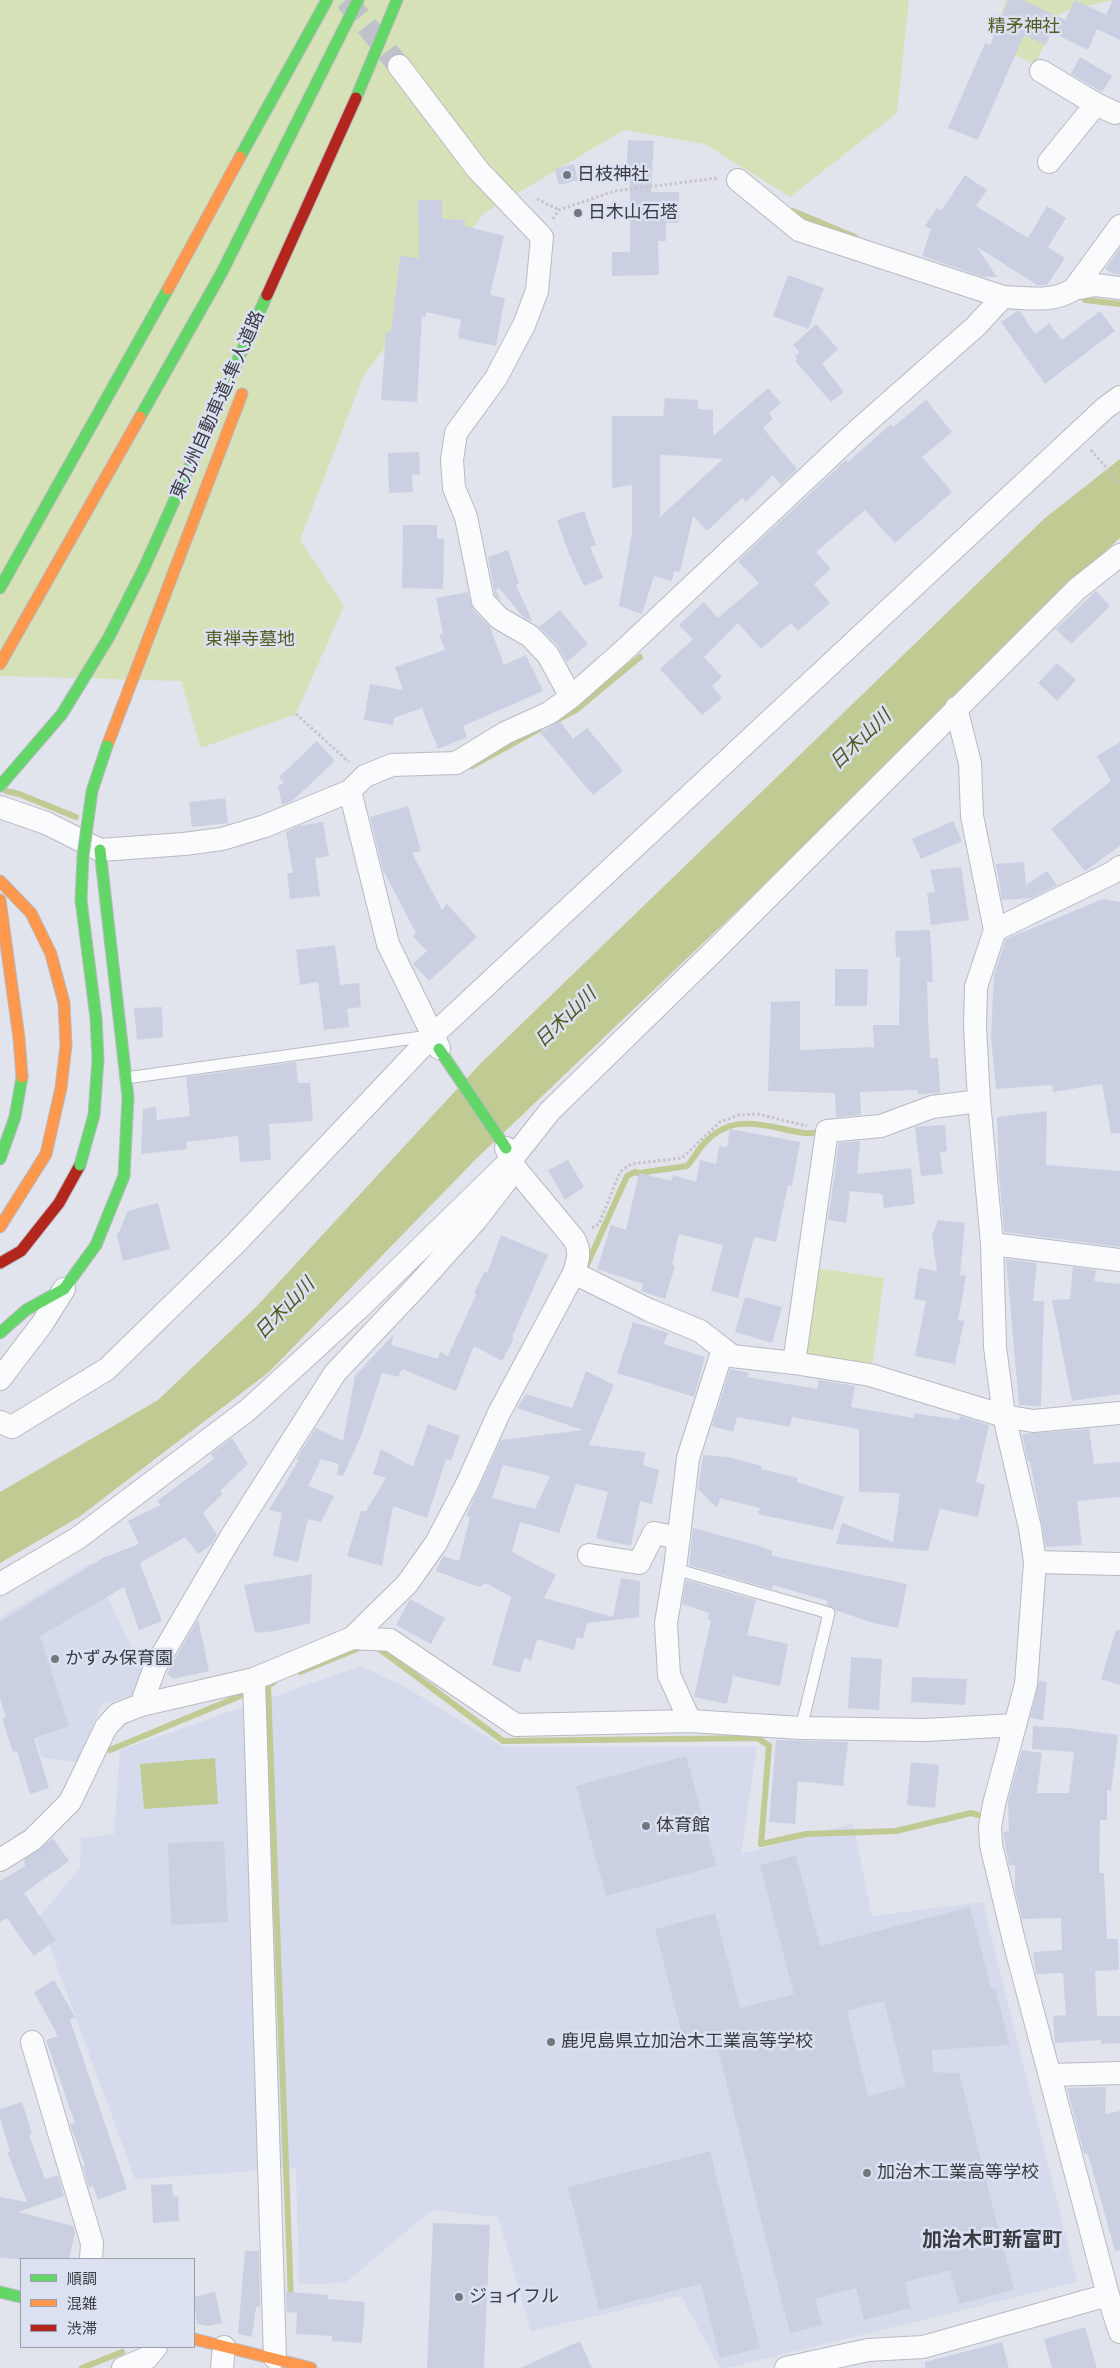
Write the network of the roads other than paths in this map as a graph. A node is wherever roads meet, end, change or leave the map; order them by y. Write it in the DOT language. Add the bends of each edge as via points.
graph roads {
  1 [pos="327,0"];
  2 [pos="358,0"];
  3 [pos="397,0"];
  4 [pos="399,66"];
  5 [pos="1041,71"];
  6 [pos="1113,110"];
  7 [pos="345,124"];
  8 [pos="1049,162"];
  9 [pos="738,180"];
  10 [pos="1120,226"];
  11 [pos="1120,288"];
  12 [pos="1074,289"];
  13 [pos="1003,297"];
  14 [pos="278,301"];
  15 [pos="246,384"];
  16 [pos="1120,397"];
  17 [pos="1120,555"];
  18 [pos="0,588"];
  19 [pos="0,664"];
  20 [pos="571,697"];
  21 [pos="956,708"];
  22 [pos="357,784"];
  23 [pos="0,786"];
  24 [pos="0,807"];
  25 [pos="100,850"];
  26 [pos="1117,873"];
  27 [pos="0,881"];
  28 [pos="0,900"];
  29 [pos="995,930"];
  30 [pos="436,1042"];
  31 [pos="126,1078"];
  32 [pos="978,1101"];
  33 [pos="511,1158"];
  34 [pos="0,1159"];
  35 [pos="0,1227"];
  36 [pos="992,1244"];
  37 [pos="1120,1260"];
  38 [pos="0,1263"];
  39 [pos="574,1274"];
  40 [pos="64,1289"];
  41 [pos="0,1333"];
  42 [pos="723,1349"];
  43 [pos="794,1363"];
  44 [pos="0,1379"];
  45 [pos="1120,1413"];
  46 [pos="1004,1416"];
  47 [pos="0,1422"];
  48 [pos="679,1538"];
  49 [pos="589,1555"];
  50 [pos="1035,1562"];
  51 [pos="1120,1564"];
  52 [pos="675,1570"];
  53 [pos="0,1584"];
  54 [pos="352,1638"];
  55 [pos="254,1679"];
  56 [pos="141,1704"];
  57 [pos="690,1721"];
  58 [pos="1015,1725"];
  59 [pos="801,1728"];
  60 [pos="0,1860"];
  61 [pos="32,2042"];
  62 [pos="1120,2073"];
  63 [pos="1050,2075"];
  64 [pos="91,2258"];
  65 [pos="0,2292"];
  66 [pos="1108,2295"];
  67 [pos="20,2297"];
  68 [pos="1120,2332"];
  69 [pos="195,2340"];
  70 [pos="155,2348"];
  71 [pos="223,2358"];
  72 [pos="274,2358"];
  73 [pos="923,2358"];
  74 [pos="123,2368"];
  75 [pos="311,2368"];
  76 [pos="786,2368"];
  1 -- 18 [label="main road"];
  2 -- 19 [label="main road" via="221,274"];
  3 -- 7 [label="main road, 東九州自動車道;隼人道路"];
  4 -- 20 [label="street" via="478,170 542,236 537,291 524,325 496,378 456,433 452,460 454,488 466,517 483,601 499,618 530,636 548,655"];
  5 -- 6 [label="street"];
  6 -- 8 [label="street"];
  7 -- 14 [label="main road"];
  7 -- 23 [label="main road, 東九州自動車道;隼人道路" via="144,568 99,657 68,705"];
  9 -- 13 [label="street" via="799,230"];
  10 -- 12 [label="street"];
  11 -- 12 [label="street" via="1094,285"];
  12 -- 13 [label="street" via="1053,298"];
  13 -- 20 [label="street"];
  15 -- 38 [label="main road, bridge" via="92,791 81,900 96,1018 98,1059 94,1115 80,1164 60,1203 21,1251"];
  16 -- 30 [label="street" via="1098,414"];
  17 -- 21 [label="street" via="1078,589"];
  20 -- 22 [label="street" via="456,763 392,765"];
  21 -- 29 [label="street" via="970,763 972,816"];
  21 -- 33 [label="street" via="716,950 550,1111"];
  22 -- 25 [label="street" via="265,826 222,839"];
  22 -- 30 [label="street" via="388,944"];
  24 -- 25 [label="street" via="46,823"];
  25 -- 31 [label="main road"];
  26 -- 29 [label="street"];
  27 -- 35 [label="main road" via="31,913 51,954 64,1003 66,1045 61,1088 46,1154"];
  28 -- 34 [label="main road" via="22,1076 15,1117"];
  29 -- 32 [label="street" via="976,987"];
  30 -- 31 [label="lane"];
  30 -- 33 [label="main road"];
  30 -- 47 [label="street" via="107,1369 12,1427"];
  31 -- 40 [label="main road" via="124,1176 96,1245"];
  32 -- 36 [label="street"];
  32 -- 43 [label="street" via="932,1107 881,1126 827,1131"];
  33 -- 39 [label="street" via="574,1238 579,1248"];
  33 -- 53 [label="street" via="358,1310 249,1409 78,1538"];
  33 -- 56 [label="street" via="476,1220 335,1373 231,1537 155,1667"];
  36 -- 37 [label="street"];
  36 -- 46 [label="street" via="995,1348"];
  39 -- 42 [label="street" via="700,1331"];
  39 -- 54 [label="street" via="499,1414 436,1543 407,1584"];
  40 -- 41 [label="main road" via="26,1310"];
  40 -- 44 [label="street"];
  42 -- 43 [label="street" via="732,1356"];
  42 -- 48 [label="street" via="688,1458"];
  43 -- 46 [label="street" via="877,1376"];
  45 -- 46 [label="street" via="1033,1421"];
  46 -- 50 [label="street"];
  48 -- 49 [label="street" via="654,1533 639,1563"];
  48 -- 52 [label="street"];
  50 -- 51 [label="street"];
  50 -- 58 [label="street" via="1026,1684"];
  52 -- 57 [label="street" via="666,1623 669,1675"];
  52 -- 59 [label="lane" via="829,1613"];
  54 -- 55 [label="street"];
  54 -- 57 [label="street" via="390,1640 516,1725"];
  55 -- 56 [label="street"];
  55 -- 72 [label="street"];
  56 -- 60 [label="street" via="118,1714 106,1727 70,1802 32,1840"];
  57 -- 59 [label="street"];
  58 -- 59 [label="street" via="926,1730"];
  58 -- 63 [label="street" via="990,1826 991,1845"];
  61 -- 64 [label="street" via="92,2244"];
  62 -- 63 [label="street"];
  63 -- 66 [label="street"];
  65 -- 67 [label="main road"];
  66 -- 68 [label="street"];
  66 -- 73 [label="street"];
  69 -- 71 [label="main road"];
  70 -- 74 [label="street" via="147,2358"];
  71 -- 72 [label="main road"];
  72 -- 75 [label="main road"];
  73 -- 76 [label="street" via="868,2350"];
}
